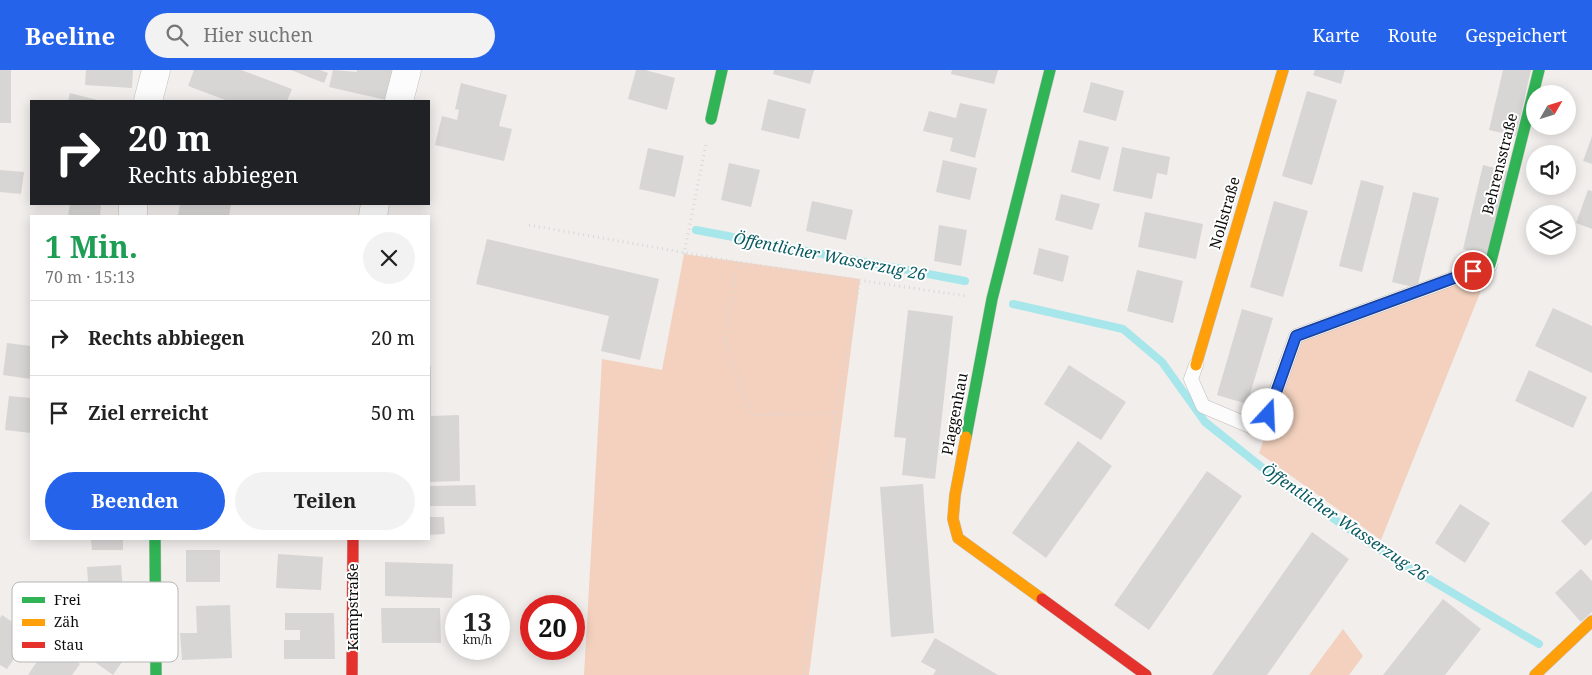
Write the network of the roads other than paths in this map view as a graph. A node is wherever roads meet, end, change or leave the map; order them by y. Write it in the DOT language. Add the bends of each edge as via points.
graph roads {
  1 [pos="156,70"];
  2 [pos="407,70"];
  3 [pos="722,70"];
  4 [pos="1050,70"];
  5 [pos="1283,70"];
  6 [pos="1539,70"];
  7 [pos="148,100"];
  8 [pos="399,100"];
  9 [pos="711,119"];
  10 [pos="1490,265"];
  11 [pos="1196,365"];
  12 [pos="155,540"];
  13 [pos="353,540"];
  14 [pos="155,582"];
  15 [pos="1592,621"];
  16 [pos="156,662"];
  17 [pos="156,675"];
  18 [pos="352,675"];
  19 [pos="1146,675"];
  20 [pos="1535,675"];
  1 -- 7 [label="street"];
  2 -- 8 [label="street"];
  3 -- 9 [label="street"];
  4 -- 19 [label="street, Plaggenhau" via="992,300 953,519 958,538"];
  5 -- 11 [label="street, Nollstraße"];
  6 -- 10 [label="street, Behrensstraße"];
  10 -- 11 [label="lane" via="1296,336 1262,431 1203,406 1191,379"];
  12 -- 14 [label="street"];
  13 -- 18 [label="street, Kampstraße"];
  15 -- 20 [label="street"];
  16 -- 17 [label="street"];
}
